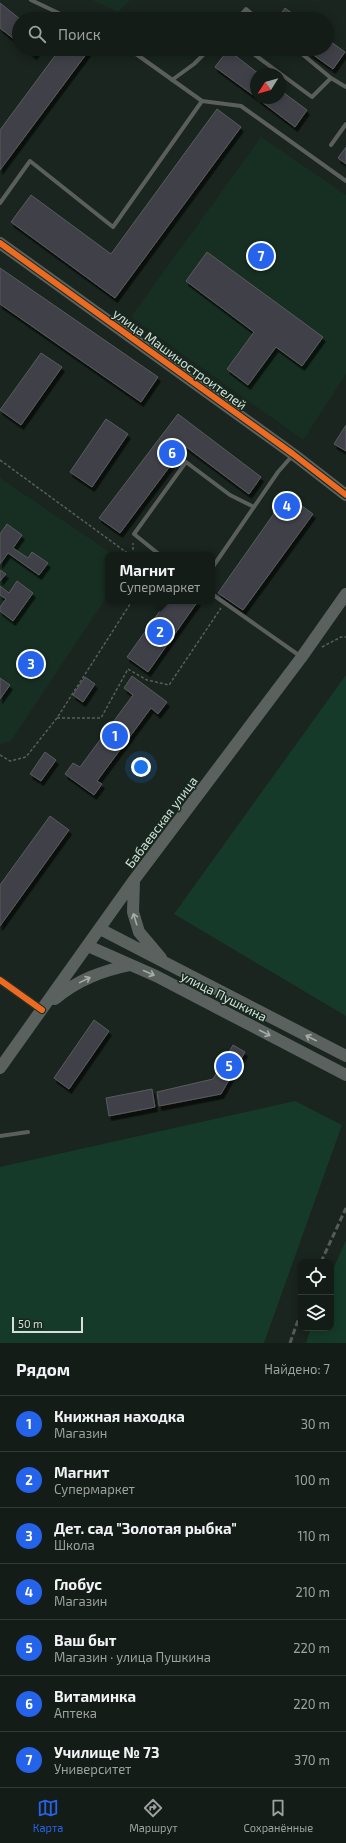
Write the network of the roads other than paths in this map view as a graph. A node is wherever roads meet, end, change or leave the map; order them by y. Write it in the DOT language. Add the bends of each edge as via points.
graph roads {
  1 [pos="31,0"];
  2 [pos="56,12"];
  3 [pos="139,56"];
  4 [pos="202,56"];
  5 [pos="256,56"];
  6 [pos="304,56"];
  7 [pos="331,78"];
  8 [pos="172,80"];
  9 [pos="346,87"];
  10 [pos="202,101"];
  11 [pos="346,124"];
  12 [pos="331,145"];
  13 [pos="346,182"];
  14 [pos="0,203"];
  15 [pos="0,243"];
  16 [pos="293,454"];
  17 [pos="346,495"];
  18 [pos="254,507"];
  19 [pos="156,552"];
  20 [pos="215,564"];
  21 [pos="346,594"];
  22 [pos="215,596"];
  23 [pos="302,658"];
  24 [pos="134,880"];
  25 [pos="100,929"];
  26 [pos="88,946"];
  27 [pos="165,962"];
  28 [pos="130,965"];
  29 [pos="0,980"];
  30 [pos="42,1010"];
  31 [pos="346,1056"];
  32 [pos="0,1068"];
  33 [pos="346,1074"];
  34 [pos="28,1132"];
  35 [pos="0,1136"];
  1 -- 2 [label="lane"];
  3 -- 8 [label="lane"];
  4 -- 8 [label="lane"];
  5 -- 7 [label="lane" via="312,97"];
  6 -- 7 [label="lane"];
  7 -- 9 [label="lane"];
  8 -- 10 [label="lane"];
  10 -- 13 [label="lane" via="241,106"];
  10 -- 14 [label="lane" via="113,227 30,161"];
  11 -- 12 [label="lane"];
  15 -- 16 [label="main road, улица Машиностроителей"];
  16 -- 17 [label="main road, улица Машиностроителей"];
  16 -- 18 [label="lane"];
  18 -- 19 [label="lane" via="230,495 186,462 134,534"];
  18 -- 20 [label="lane"];
  21 -- 23 [label="main road, Бабаевская улица"];
  22 -- 23 [label="lane"];
  23 -- 24 [label="main road, Бабаевская улица"];
  24 -- 25 [label="main road, Бабаевская улица"];
  27 -- 24 [label="main road, one-way" via="139,932 133,912"];
  25 -- 26 [label="main road, Бабаевская улица"];
  25 -- 27 [label="main road, улица Пушкина"];
  26 -- 28 [label="main road, улица Пушкина"];
  26 -- 30 [label="main road, Бабаевская улица"];
  31 -- 27 [label="main road, улица Пушкина, one-way"];
  30 -- 28 [label="main road, one-way" via="64,991 83,980 106,970"];
  28 -- 33 [label="main road, улица Пушкина, one-way"];
  29 -- 30 [label="street"];
  30 -- 32 [label="main road, Бабаевская улица"];
  34 -- 35 [label="lane"];
}
